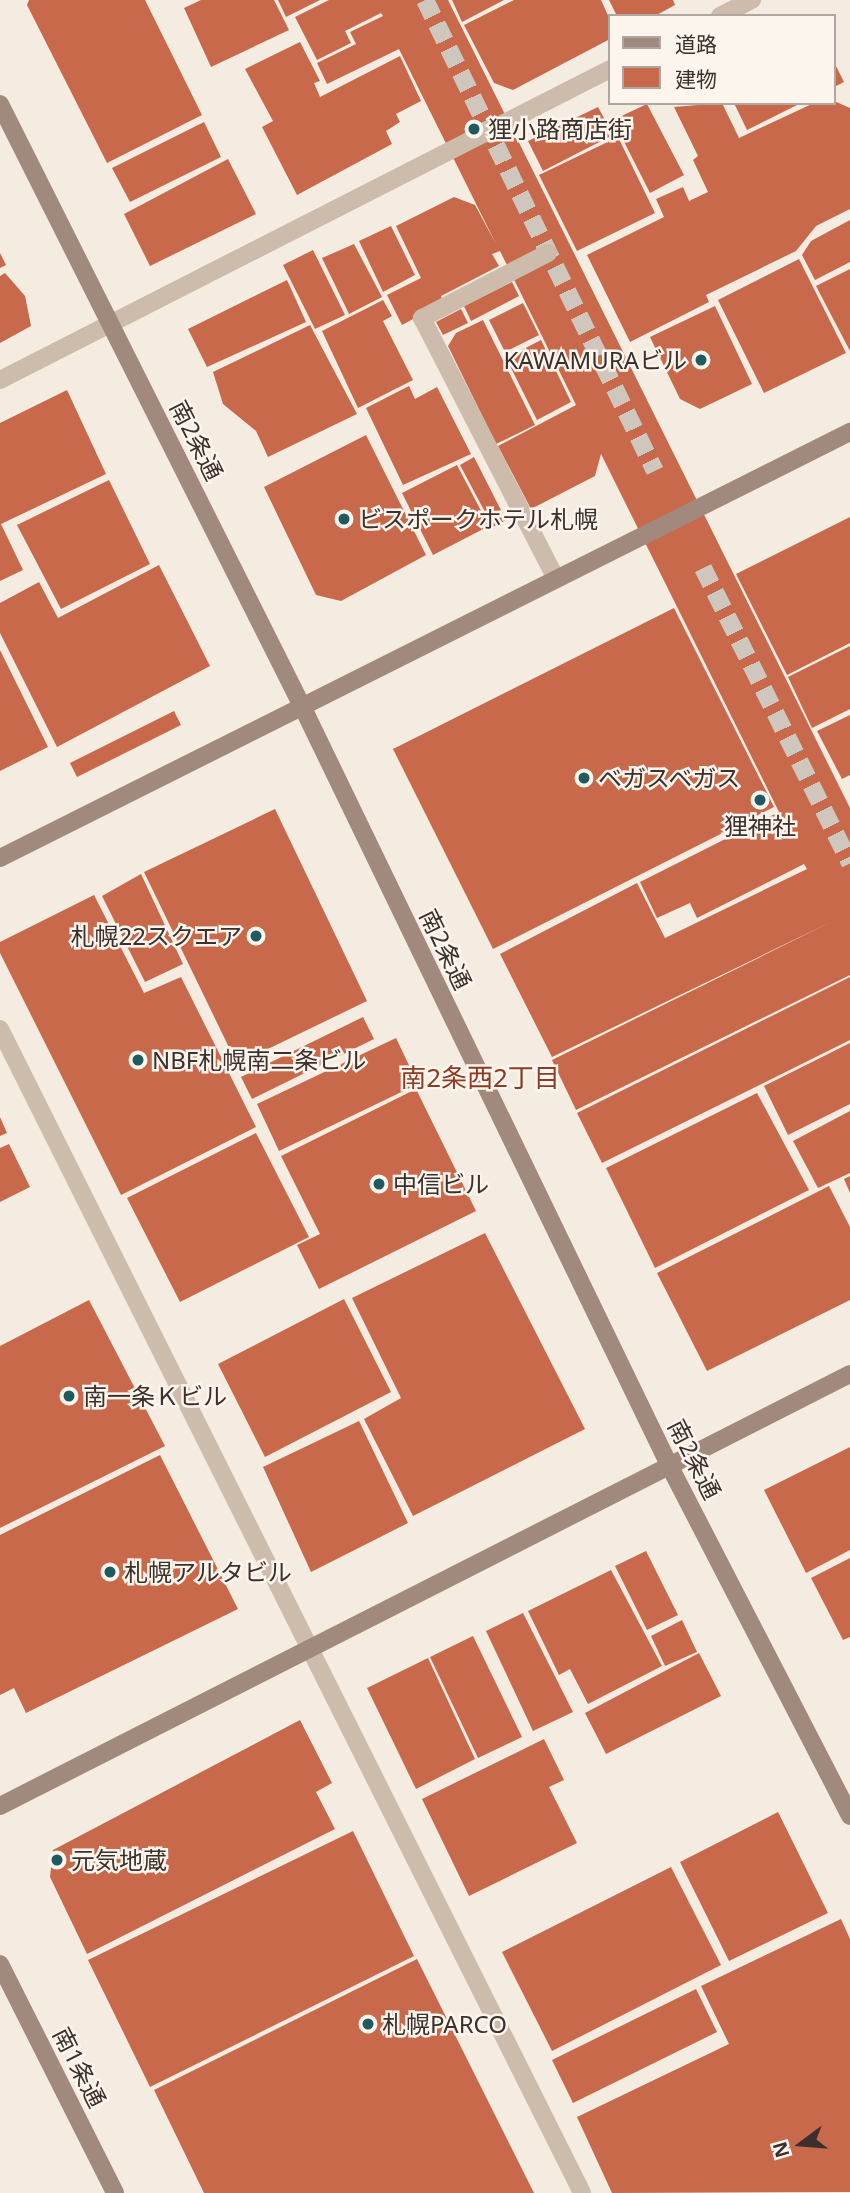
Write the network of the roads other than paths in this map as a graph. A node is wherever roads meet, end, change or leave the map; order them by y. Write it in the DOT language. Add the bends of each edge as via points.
graph roads {
  1 [pos="752,0"];
  2 [pos="724,14"];
  3 [pos="608,70"];
  4 [pos="0,104"];
  5 [pos="548,253"];
  6 [pos="110,322"];
  7 [pos="0,380"];
  8 [pos="850,432"];
  9 [pos="556,579"];
  10 [pos="302,706"];
  11 [pos="0,858"];
  12 [pos="0,1029"];
  13 [pos="850,1374"];
  14 [pos="669,1465"];
  15 [pos="306,1648"];
  16 [pos="0,1806"];
  17 [pos="850,1815"];
  18 [pos="0,1964"];
  19 [pos="115,2193"];
  20 [pos="582,2193"];
  1 -- 2 [label="street"];
  3 -- 6 [label="street"];
  4 -- 6 [label="street, 南2条通"];
  5 -- 9 [label="street" via="422,318"];
  6 -- 7 [label="street"];
  6 -- 10 [label="street, 南2条通"];
  8 -- 9 [label="street"];
  9 -- 10 [label="street"];
  10 -- 11 [label="street"];
  10 -- 14 [label="street, 南2条通"];
  12 -- 15 [label="street"];
  13 -- 14 [label="street"];
  14 -- 15 [label="street"];
  14 -- 17 [label="street, 南2条通"];
  15 -- 16 [label="street"];
  15 -- 20 [label="street"];
  18 -- 19 [label="street, 南1条通"];
}
